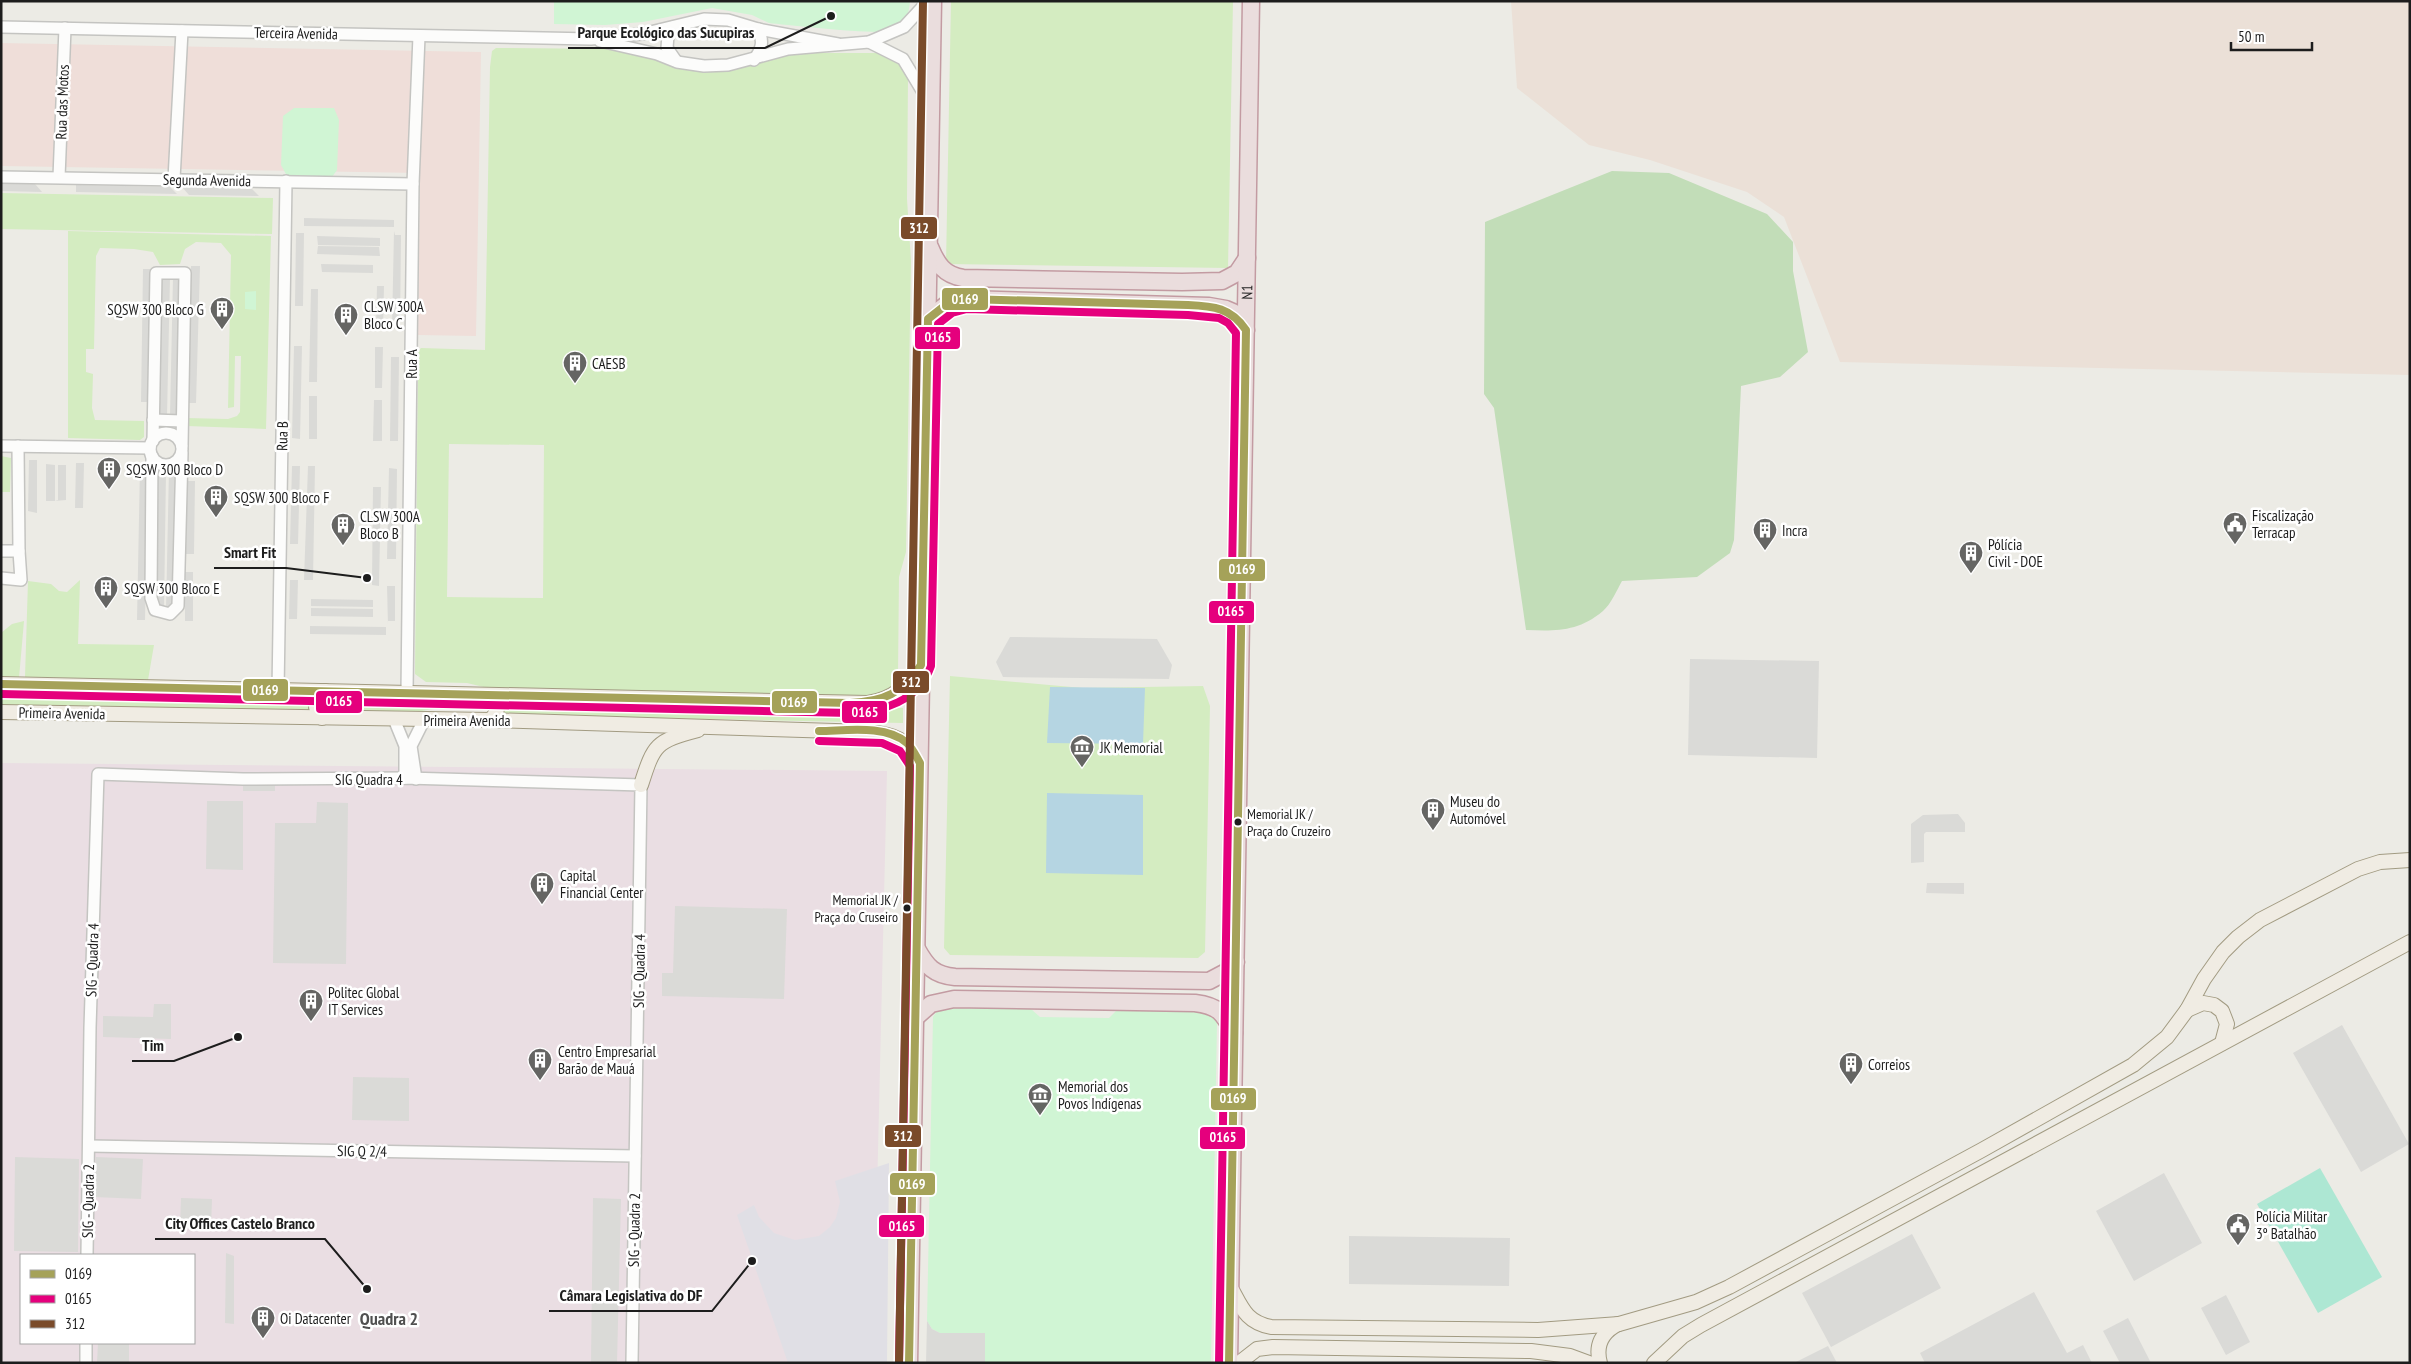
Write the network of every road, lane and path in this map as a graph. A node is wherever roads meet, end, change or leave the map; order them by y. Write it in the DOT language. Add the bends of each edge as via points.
graph roads {
  1 [pos="928,1"];
  2 [pos="933,1"];
  3 [pos="1251,1"];
  4 [pos="1,27"];
  5 [pos="673,27"];
  6 [pos="65,28"];
  7 [pos="758,29"];
  8 [pos="182,31"];
  9 [pos="419,36"];
  10 [pos="591,39"];
  11 [pos="869,42"];
  12 [pos="838,44"];
  13 [pos="754,60"];
  14 [pos="677,62"];
  15 [pos="930,104"];
  16 [pos="1,177"];
  17 [pos="59,177"];
  18 [pos="174,179"];
  19 [pos="286,181"];
  20 [pos="413,184"];
  21 [pos="929,245"];
  22 [pos="1247,258"];
  23 [pos="928,319"];
  24 [pos="1246,330"];
  25 [pos="153,420"];
  26 [pos="182,421"];
  27 [pos="1,446"];
  28 [pos="18,446"];
  29 [pos="152,448"];
  30 [pos="182,450"];
  31 [pos="1,551"];
  32 [pos="18,551"];
  33 [pos="1,578"];
  34 [pos="921,665"];
  35 [pos="1,684"];
  36 [pos="278,691"];
  37 [pos="325,691"];
  38 [pos="406,692"];
  39 [pos="490,695"];
  40 [pos="1,712"];
  41 [pos="322,718"];
  42 [pos="394,719"];
  43 [pos="424,720"];
  44 [pos="490,720"];
  45 [pos="710,726"];
  46 [pos="406,762"];
  47 [pos="920,763"];
  48 [pos="98,774"];
  49 [pos="380,779"];
  50 [pos="410,779"];
  51 [pos="641,785"];
  52 [pos="2410,860"];
  53 [pos="2410,942"];
  54 [pos="917,949"];
  55 [pos="1236,962"];
  56 [pos="2188,1010"];
  57 [pos="915,1018"];
  58 [pos="1234,1033"];
  59 [pos="2222,1043"];
  60 [pos="89,1146"];
  61 [pos="635,1156"];
  62 [pos="87,1254"];
  63 [pos="1231,1288"];
  64 [pos="1619,1324"];
  65 [pos="86,1344"];
  66 [pos="86,1363"];
  67 [pos="632,1363"];
  68 [pos="909,1363"];
  69 [pos="1229,1363"];
  70 [pos="1239,1363"];
  71 [pos="1589,1363"];
  72 [pos="1600,1363"];
  73 [pos="1654,1363"];
  1 -- 11 [label="street" via="904,27"];
  2 -- 15 [label="highway"];
  3 -- 22 [label="highway, N1"];
  4 -- 6 [label="street, Terceira Avenida"];
  5 -- 7 [label="street" via="704,19 728,20"];
  5 -- 10 [label="street"];
  5 -- 14 [label="street" via="668,35 667,48"];
  6 -- 8 [label="street, Terceira Avenida"];
  6 -- 17 [label="street, Rua das Motos"];
  7 -- 12 [label="street"];
  7 -- 13 [label="street" via="762,38 760,51"];
  8 -- 9 [label="street, Terceira Avenida"];
  8 -- 18 [label="street"];
  9 -- 10 [label="street, Terceira Avenida"];
  9 -- 20 [label="street, Rua A"];
  10 -- 14 [label="street" via="657,54"];
  11 -- 12 [label="street"];
  11 -- 15 [label="street" via="903,59"];
  12 -- 13 [label="street" via="788,50"];
  13 -- 14 [label="street" via="704,66"];
  15 -- 21 [label="highway"];
  16 -- 17 [label="street, Segunda Avenida"];
  17 -- 18 [label="street, Segunda Avenida"];
  18 -- 19 [label="street, Segunda Avenida"];
  19 -- 20 [label="street, Segunda Avenida"];
  19 -- 36 [label="street, Rua B"];
  20 -- 38 [label="street, Rua A"];
  21 -- 22 [label="highway" via="941,268 948,274 963,278 1222,281 1237,273"];
  21 -- 23 [label="highway"];
  22 -- 24 [label="highway, N1"];
  23 -- 24 [label="highway" via="947,304 966,299 1188,305 1233,312"];
  23 -- 34 [label="highway"];
  24 -- 55 [label="highway, N1"];
  25 -- 26 [label="street"];
  25 -- 26 [label="street" via="156,273 185,273"];
  25 -- 29 [label="street"];
  26 -- 30 [label="street"];
  27 -- 28 [label="street"];
  28 -- 29 [label="street"];
  28 -- 32 [label="street"];
  29 -- 30 [label="street" via="157,462 171,464 178,460"];
  29 -- 30 [label="street" via="158,435 165,433 179,439"];
  29 -- 30 [label="street" via="151,598 155,610 170,614 178,606"];
  31 -- 32 [label="street"];
  32 -- 33 [label="street" via="21,580"];
  34 -- 39 [label="main road, Primeira Avenida" via="904,688 889,697 868,703"];
  34 -- 47 [label="highway"];
  35 -- 36 [label="main road, Primeira Avenida"];
  36 -- 37 [label="main road, Primeira Avenida"];
  37 -- 38 [label="main road, Primeira Avenida"];
  37 -- 41 [label="main road" via="316,703"];
  38 -- 39 [label="main road, Primeira Avenida"];
  39 -- 44 [label="main road" via="498,707"];
  40 -- 41 [label="main road, Primeira Avenida"];
  41 -- 42 [label="main road, Primeira Avenida"];
  42 -- 43 [label="main road, Primeira Avenida"];
  42 -- 46 [label="street" via="405,746"];
  43 -- 44 [label="main road, Primeira Avenida"];
  43 -- 50 [label="street" via="411,746"];
  44 -- 45 [label="main road, Primeira Avenida"];
  45 -- 47 [label="main road, Primeira Avenida" via="879,733 904,741"];
  45 -- 51 [label="main road" via="660,744 650,756"];
  46 -- 49 [label="street"];
  46 -- 50 [label="street"];
  47 -- 54 [label="highway"];
  48 -- 49 [label="street, SIG Quadra 4"];
  48 -- 60 [label="street, SIG - Quadra 4"];
  49 -- 50 [label="street, SIG Quadra 4"];
  50 -- 51 [label="street, SIG Quadra 4"];
  51 -- 61 [label="street, SIG - Quadra 4"];
  52 -- 56 [label="main road" via="2380,862 2358,869 2260,920 2223,952"];
  53 -- 59 [label="main road"];
  54 -- 55 [label="highway" via="930,969 943,976 954,977 1209,980 1226,972"];
  54 -- 57 [label="highway"];
  55 -- 58 [label="highway, N1"];
  56 -- 59 [label="main road" via="2203,1003 2222,1011 2227,1024"];
  56 -- 64 [label="main road" via="2168,1037 2133,1065 1982,1150 1729,1287 1696,1302"];
  57 -- 58 [label="highway" via="931,1004 954,999 1195,1003 1215,1007"];
  57 -- 68 [label="highway"];
  58 -- 63 [label="highway, N1"];
  59 -- 73 [label="main road" via="1701,1324"];
  60 -- 61 [label="street, SIG Q 2/4"];
  60 -- 62 [label="street, SIG - Quadra 2"];
  61 -- 67 [label="street, SIG - Quadra 2"];
  63 -- 64 [label="main road" via="1245,1313 1258,1324 1270,1327 1538,1330"];
  63 -- 69 [label="highway, N1"];
  64 -- 72 [label="main road" via="1607,1330 1601,1338 1598,1350"];
  65 -- 66 [label="street"];
  70 -- 71 [label="main road" via="1257,1349 1272,1346 1531,1351 1570,1356"];
}
